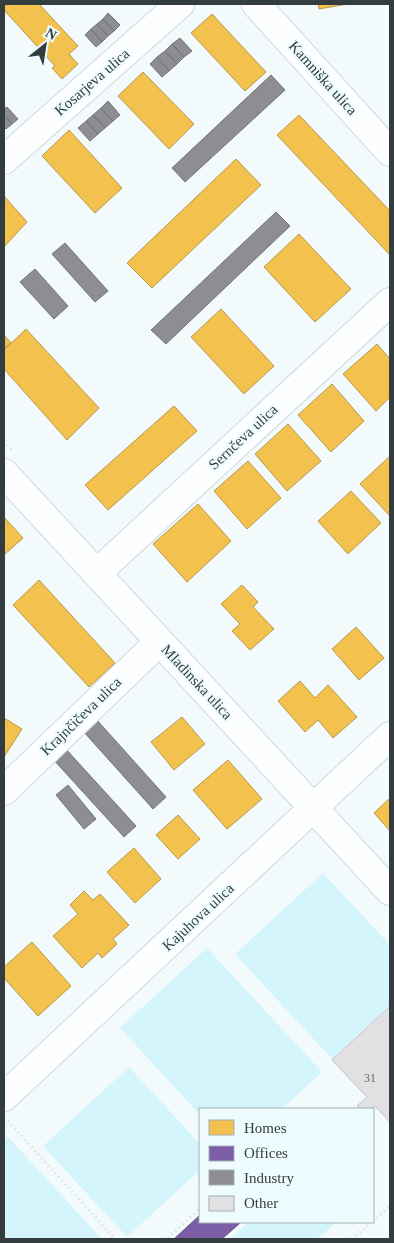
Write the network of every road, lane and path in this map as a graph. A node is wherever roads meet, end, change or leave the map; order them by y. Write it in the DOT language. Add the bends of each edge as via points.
graph roads {
  1 [pos="180,4"];
  2 [pos="256,4"];
  3 [pos="390,152"];
  4 [pos="4,160"];
  5 [pos="390,302"];
  6 [pos="4,473"];
  7 [pos="97,573"];
  8 [pos="159,642"];
  9 [pos="390,736"];
  10 [pos="4,791"];
  11 [pos="313,807"];
  12 [pos="390,891"];
  13 [pos="4,1097"];
  14 [pos="4,1116"];
  15 [pos="390,1206"];
  16 [pos="199,1209"];
  17 [pos="374,1220"];
  18 [pos="371,1223"];
  19 [pos="114,1239"];
  20 [pos="162,1239"];
  21 [pos="352,1239"];
  1 -- 4 [label="street, Kosarjeva ulica"];
  2 -- 3 [label="street, Kamniška ulica"];
  5 -- 7 [label="street, Sernčeva ulica"];
  6 -- 7 [label="street, Mladinska ulica"];
  7 -- 8 [label="street, Mladinska ulica"];
  8 -- 10 [label="street, Krajnčičeva ulica"];
  8 -- 11 [label="street, Mladinska ulica"];
  9 -- 11 [label="street, Kajuhova ulica"];
  11 -- 12 [label="street, Mladinska ulica"];
  11 -- 13 [label="street, Kajuhova ulica"];
  14 -- 19 [label="path"];
  15 -- 17 [label="path"];
  16 -- 20 [label="path" via="168,1238"];
  18 -- 21 [label="path"];
}
